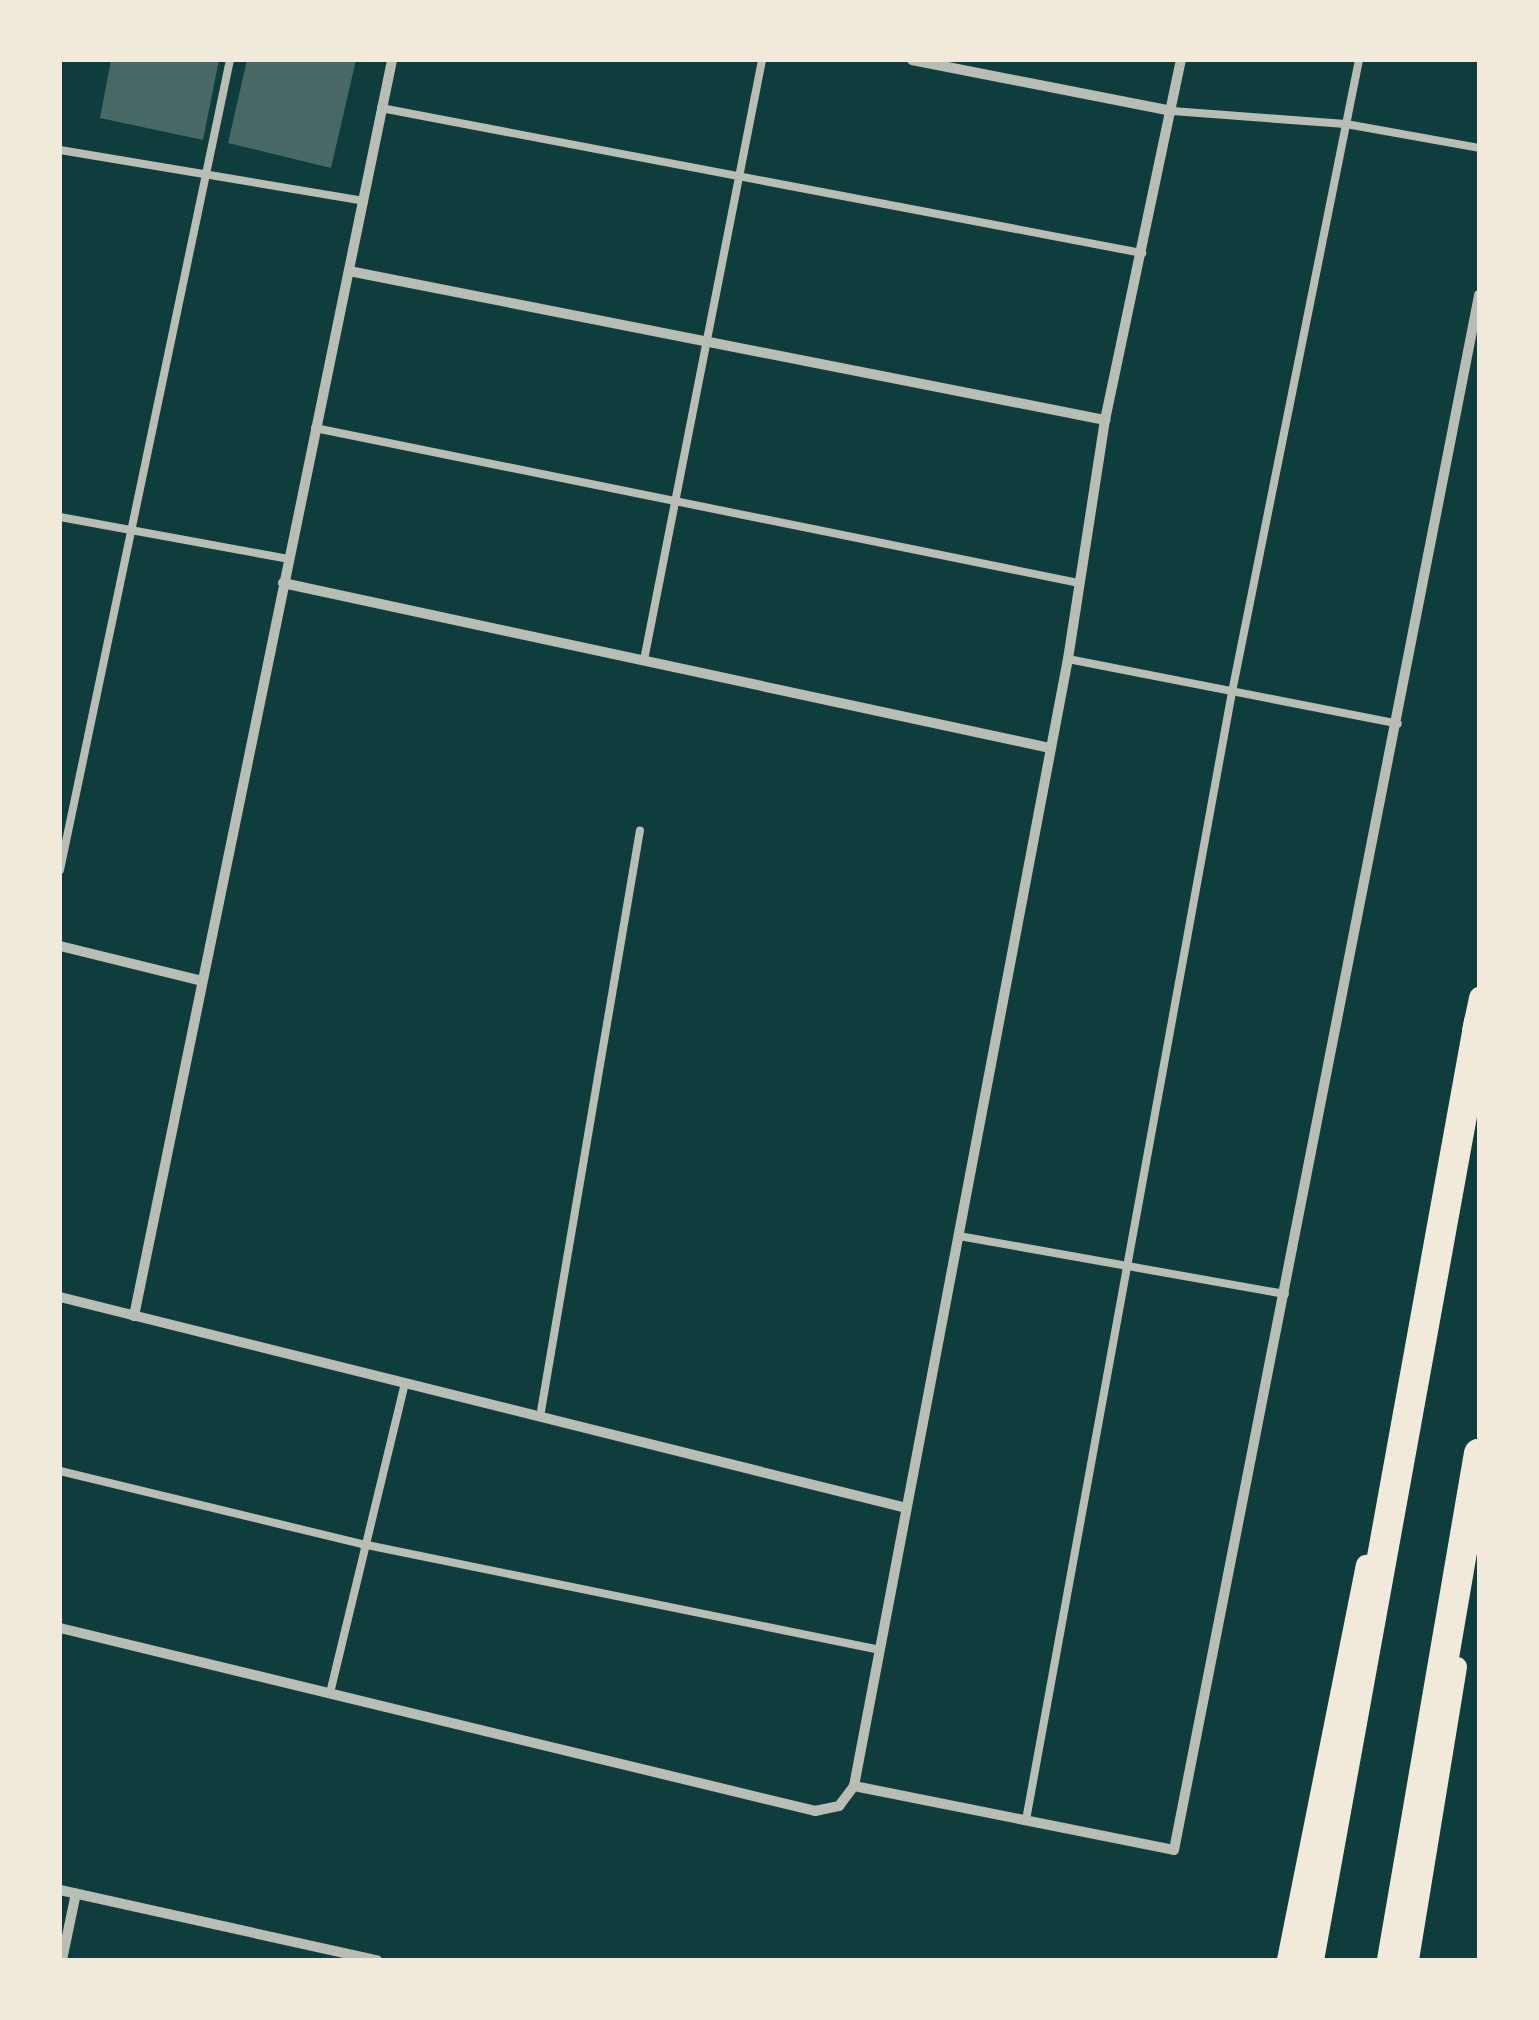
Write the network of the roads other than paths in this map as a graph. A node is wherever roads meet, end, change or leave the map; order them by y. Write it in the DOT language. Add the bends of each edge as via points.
graph roads {
  1 [pos="230,60"];
  2 [pos="392,60"];
  3 [pos="762,60"];
  4 [pos="912,60"];
  5 [pos="1181,60"];
  6 [pos="1359,60"];
  7 [pos="381,108"];
  8 [pos="1172,111"];
  9 [pos="1346,124"];
  10 [pos="1479,148"];
  11 [pos="60,150"];
  12 [pos="206,174"];
  13 [pos="741,176"];
  14 [pos="364,202"];
  15 [pos="1142,253"];
  16 [pos="350,270"];
  17 [pos="1479,295"];
  18 [pos="708,342"];
  19 [pos="1105,420"];
  20 [pos="315,428"];
  21 [pos="676,503"];
  22 [pos="60,517"];
  23 [pos="132,530"];
  24 [pos="288,559"];
  25 [pos="282,583"];
  26 [pos="1079,583"];
  27 [pos="1068,659"];
  28 [pos="644,660"];
  29 [pos="1232,692"];
  30 [pos="1398,724"];
  31 [pos="1050,748"];
  32 [pos="640,830"];
  33 [pos="60,870"];
  34 [pos="60,946"];
  35 [pos="202,981"];
  36 [pos="1479,997"];
  37 [pos="1479,1022"];
  38 [pos="959,1236"];
  39 [pos="1130,1266"];
  40 [pos="1284,1294"];
  41 [pos="60,1297"];
  42 [pos="134,1316"];
  43 [pos="405,1383"];
  44 [pos="540,1417"];
  45 [pos="1479,1453"];
  46 [pos="60,1471"];
  47 [pos="906,1508"];
  48 [pos="1479,1537"];
  49 [pos="362,1544"];
  50 [pos="60,1628"];
  51 [pos="880,1650"];
  52 [pos="330,1693"];
  53 [pos="854,1786"];
  54 [pos="1026,1820"];
  55 [pos="60,1890"];
  56 [pos="76,1894"];
  57 [pos="62,1960"];
  58 [pos="377,1960"];
  59 [pos="1287,1960"];
  60 [pos="1310,1960"];
  61 [pos="1392,1960"];
  62 [pos="1408,1960"];
  1 -- 12 [label="lane"];
  2 -- 7 [label="street"];
  3 -- 13 [label="lane"];
  4 -- 8 [label="street"];
  5 -- 8 [label="street"];
  6 -- 9 [label="lane"];
  7 -- 13 [label="lane"];
  7 -- 14 [label="street"];
  8 -- 9 [label="lane"];
  8 -- 15 [label="street"];
  9 -- 10 [label="lane"];
  9 -- 29 [label="lane"];
  11 -- 12 [label="lane"];
  12 -- 14 [label="lane"];
  12 -- 23 [label="lane"];
  13 -- 15 [label="lane"];
  13 -- 18 [label="lane"];
  14 -- 16 [label="street"];
  15 -- 19 [label="street"];
  16 -- 18 [label="street"];
  16 -- 20 [label="street"];
  17 -- 30 [label="street"];
  18 -- 19 [label="street"];
  18 -- 21 [label="lane"];
  19 -- 26 [label="street"];
  20 -- 21 [label="lane"];
  20 -- 24 [label="street"];
  21 -- 26 [label="lane"];
  21 -- 28 [label="lane"];
  22 -- 23 [label="lane"];
  23 -- 24 [label="lane"];
  23 -- 33 [label="lane"];
  24 -- 25 [label="street"];
  25 -- 28 [label="street"];
  25 -- 35 [label="street"];
  26 -- 27 [label="street"];
  27 -- 29 [label="lane"];
  27 -- 31 [label="street"];
  28 -- 31 [label="street"];
  29 -- 30 [label="lane"];
  29 -- 39 [label="lane"];
  30 -- 40 [label="street"];
  31 -- 38 [label="street"];
  32 -- 44 [label="lane"];
  34 -- 35 [label="street"];
  35 -- 42 [label="street"];
  36 -- 59 [label="main road"];
  37 -- 60 [label="highway"];
  38 -- 39 [label="lane"];
  38 -- 47 [label="street"];
  39 -- 40 [label="lane"];
  39 -- 54 [label="lane"];
  40 -- 54 [label="street" via="1174,1850"];
  41 -- 42 [label="street"];
  42 -- 43 [label="street"];
  43 -- 44 [label="street"];
  43 -- 49 [label="lane"];
  44 -- 47 [label="street"];
  45 -- 61 [label="highway"];
  46 -- 49 [label="lane"];
  47 -- 51 [label="street"];
  48 -- 62 [label="main road"];
  49 -- 51 [label="lane"];
  49 -- 52 [label="lane"];
  50 -- 52 [label="street"];
  51 -- 53 [label="street"];
  52 -- 53 [label="street" via="816,1811 839,1806"];
  53 -- 54 [label="street"];
  55 -- 56 [label="street"];
  56 -- 57 [label="street"];
  56 -- 58 [label="street"];
}
